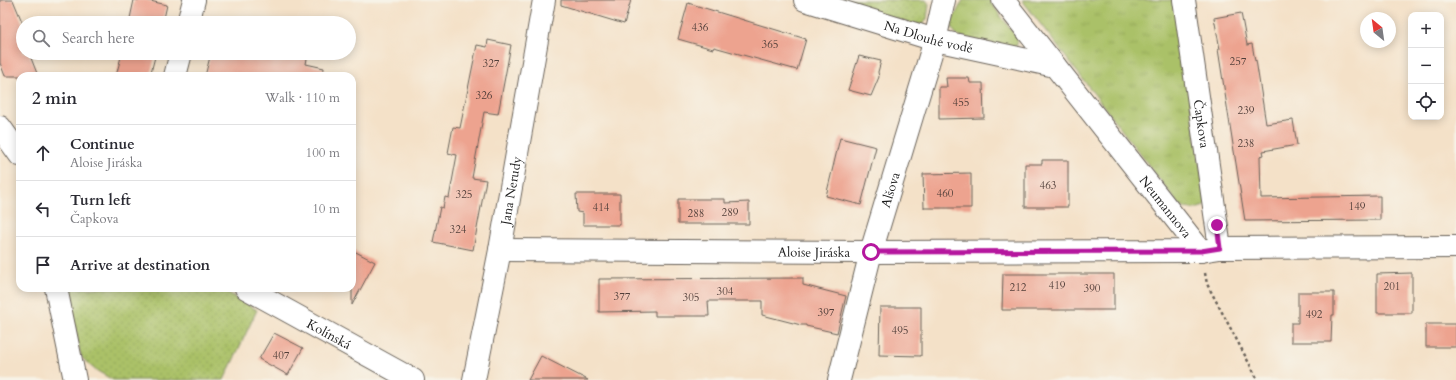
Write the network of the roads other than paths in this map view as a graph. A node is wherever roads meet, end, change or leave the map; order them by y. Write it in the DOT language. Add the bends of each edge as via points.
graph roads {
  1 [pos="194,0"];
  2 [pos="544,0"];
  3 [pos="805,0"];
  4 [pos="944,0"];
  5 [pos="1003,0"];
  6 [pos="1184,0"];
  7 [pos="190,16"];
  8 [pos="935,40"];
  9 [pos="179,60"];
  10 [pos="1055,66"];
  11 [pos="176,72"];
  12 [pos="0,127"];
  13 [pos="16,149"];
  14 [pos="1456,247"];
  15 [pos="1210,249"];
  16 [pos="500,250"];
  17 [pos="871,252"];
  18 [pos="57,292"];
  19 [pos="253,292"];
  20 [pos="401,377"];
  21 [pos="75,380"];
  22 [pos="474,380"];
  23 [pos="839,380"];
  1 -- 7 [label="street"];
  2 -- 16 [label="street, Jana Nerudy"];
  3 -- 8 [label="street, Na Dlouhé vodě"];
  4 -- 8 [label="street, Alšova"];
  5 -- 10 [label="street, Neumannova"];
  6 -- 15 [label="street, Čapkova"];
  8 -- 10 [label="street, Na Dlouhé vodě"];
  8 -- 17 [label="street, Alšova"];
  9 -- 11 [label="street"];
  10 -- 15 [label="street, Neumannova"];
  12 -- 13 [label="street"];
  14 -- 15 [label="street"];
  15 -- 17 [label="street, Aloise Jiráska"];
  16 -- 17 [label="street, Aloise Jiráska"];
  16 -- 22 [label="street, Jana Nerudy"];
  17 -- 23 [label="street, Alšova"];
  18 -- 21 [label="street"];
  19 -- 20 [label="street, Kolínská"];
}
